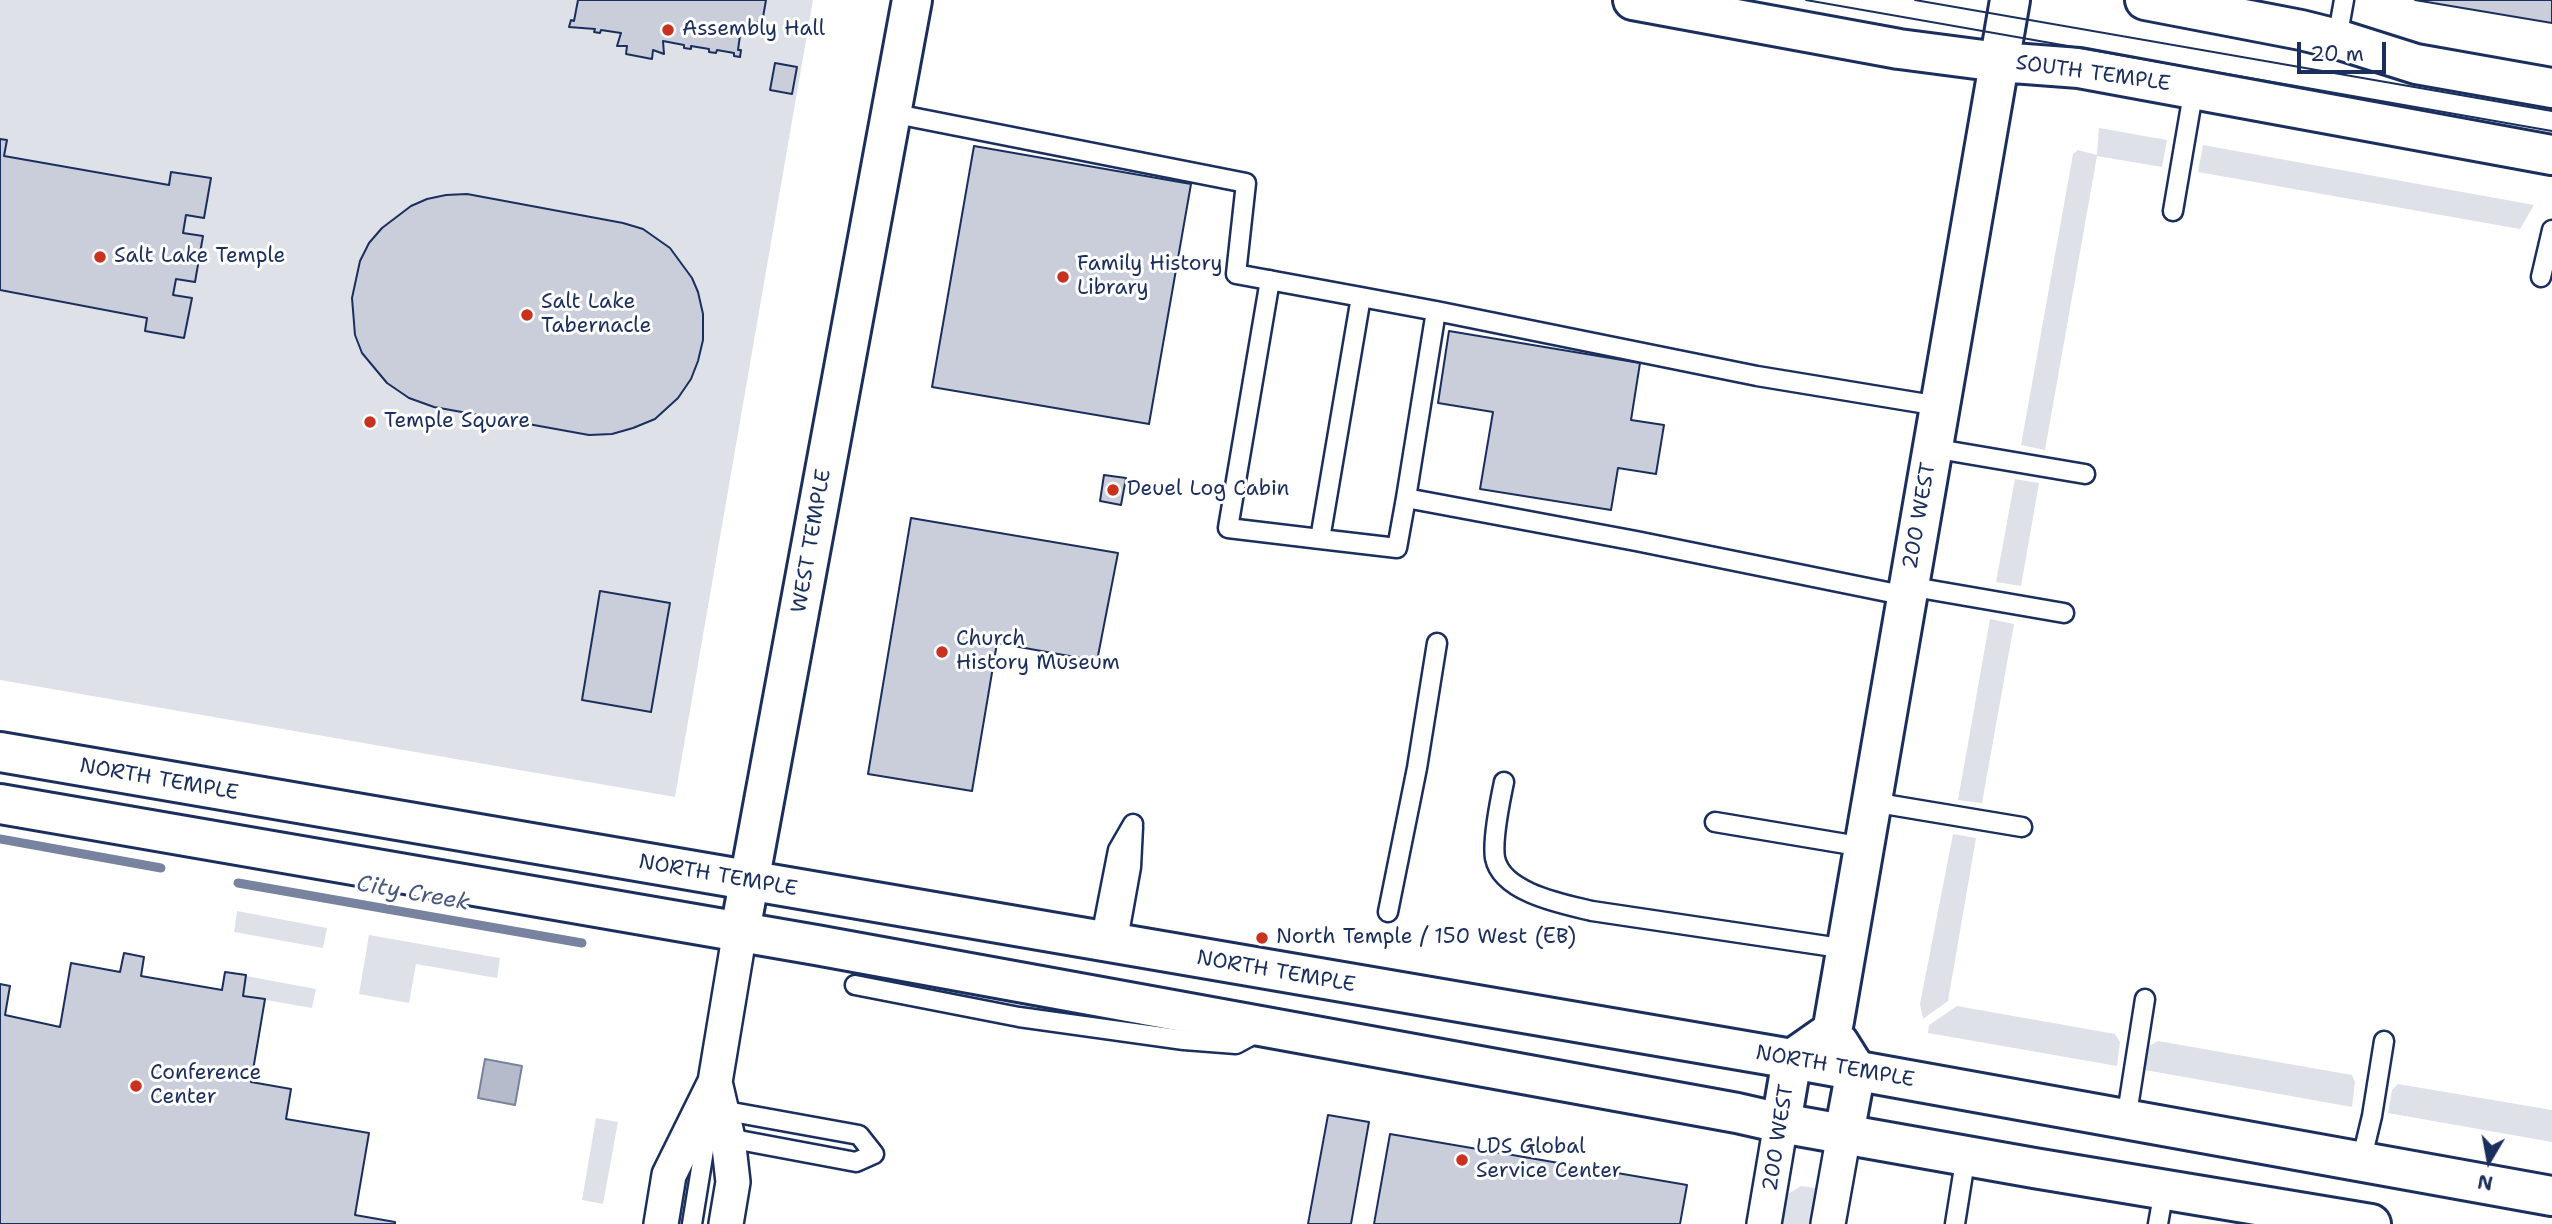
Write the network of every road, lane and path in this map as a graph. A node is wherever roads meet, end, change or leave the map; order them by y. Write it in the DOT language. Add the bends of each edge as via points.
graph roads {
  1 [pos="912,0"];
  2 [pos="1633,0"];
  3 [pos="2010,0"];
  4 [pos="2145,0"];
  5 [pos="2344,0"];
  6 [pos="2209,6"];
  7 [pos="2337,39"];
  8 [pos="1999,62"];
  9 [pos="2194,88"];
  10 [pos="2552,89"];
  11 [pos="891,113"];
  12 [pos="2552,155"];
  13 [pos="2173,211"];
  14 [pos="2552,230"];
  15 [pos="2541,276"];
  16 [pos="1270,280"];
  17 [pos="1361,297"];
  18 [pos="1436,311"];
  19 [pos="1939,406"];
  20 [pos="1932,448"];
  21 [pos="2085,474"];
  22 [pos="1406,498"];
  23 [pos="1320,539"];
  24 [pos="1908,591"];
  25 [pos="2064,613"];
  26 [pos="1437,643"];
  27 [pos="0,752"];
  28 [pos="1504,782"];
  29 [pos="1872,802"];
  30 [pos="0,804"];
  31 [pos="1715,822"];
  32 [pos="2022,827"];
  33 [pos="1864,847"];
  34 [pos="749,881"];
  35 [pos="1388,912"];
  36 [pos="740,931"];
  37 [pos="1108,944"];
  38 [pos="1847,949"];
  39 [pos="855,985"];
  40 [pos="2145,999"];
  41 [pos="1266,1028"];
  42 [pos="1832,1031"];
  43 [pos="2384,1041"];
  44 [pos="1792,1059"];
  45 [pos="1856,1070"];
  46 [pos="721,1110"];
  47 [pos="2126,1120"];
  48 [pos="1781,1123"];
  49 [pos="1844,1134"];
  50 [pos="1966,1155"];
  51 [pos="2361,1162"];
  52 [pos="2552,1196"];
  53 [pos="2161,1207"];
  54 [pos="2356,1223"];
  55 [pos="661,1224"];
  56 [pos="692,1224"];
  57 [pos="726,1224"];
  58 [pos="1764,1224"];
  59 [pos="1828,1224"];
  60 [pos="1955,1224"];
  1 -- 11 [label="main road, WEST TEMPLE"];
  2 -- 8 [label="main road, SOUTH TEMPLE" via="1899,49"];
  3 -- 8 [label="main road, 200 WEST"];
  4 -- 6 [label="main road"];
  5 -- 7 [label="lane"];
  6 -- 7 [label="main road"];
  7 -- 10 [label="main road" via="2416,65"];
  8 -- 9 [label="main road, SOUTH TEMPLE" via="2079,68"];
  8 -- 19 [label="main road, 200 WEST"];
  9 -- 12 [label="main road, SOUTH TEMPLE"];
  9 -- 13 [label="lane"];
  11 -- 16 [label="lane" via="1246,183 1236,274"];
  11 -- 34 [label="main road, WEST TEMPLE"];
  14 -- 15 [label="lane"];
  16 -- 17 [label="lane"];
  16 -- 23 [label="lane" via="1228,528"];
  17 -- 18 [label="lane"];
  17 -- 23 [label="lane"];
  18 -- 19 [label="lane" via="1757,376"];
  18 -- 22 [label="lane"];
  19 -- 20 [label="main road, 200 WEST"];
  20 -- 21 [label="lane"];
  20 -- 24 [label="main road, 200 WEST"];
  22 -- 23 [label="lane" via="1397,548"];
  22 -- 24 [label="lane"];
  24 -- 25 [label="lane"];
  24 -- 29 [label="main road, 200 WEST"];
  26 -- 35 [label="lane"];
  27 -- 34 [label="main road, NORTH TEMPLE"];
  28 -- 38 [label="lane" via="1495,858 1516,886 1592,911"];
  29 -- 32 [label="lane"];
  29 -- 33 [label="main road, 200 WEST"];
  30 -- 36 [label="main road"];
  31 -- 33 [label="lane"];
  33 -- 38 [label="main road, 200 WEST"];
  34 -- 36 [label="main road, WEST TEMPLE"];
  34 -- 37 [label="main road, NORTH TEMPLE"];
  36 -- 41 [label="main road"];
  36 -- 46 [label="street, WEST TEMPLE"];
  37 -- 37 [label="lane" via="1131,867 1133,824 1118,850"];
  37 -- 44 [label="main road, NORTH TEMPLE"];
  38 -- 42 [label="main road, 200 WEST"];
  39 -- 41 [label="lane" via="1019,1017 1184,1040 1236,1044"];
  40 -- 47 [label="lane"];
  41 -- 48 [label="main road"];
  42 -- 44 [label="main road, 200 WEST"];
  42 -- 45 [label="main road"];
  43 -- 51 [label="lane"];
  44 -- 45 [label="main road, NORTH TEMPLE"];
  44 -- 48 [label="main road, 200 WEST"];
  45 -- 47 [label="main road, NORTH TEMPLE"];
  45 -- 49 [label="main road"];
  46 -- 46 [label="lane" via="856,1162 874,1154 859,1135"];
  46 -- 55 [label="street, WEST TEMPLE" via="669,1175"];
  46 -- 56 [label="lane"];
  46 -- 57 [label="street, WEST TEMPLE" via="733,1182"];
  47 -- 51 [label="main road, NORTH TEMPLE"];
  48 -- 49 [label="main road"];
  48 -- 58 [label="street, 200 WEST"];
  49 -- 50 [label="main road"];
  49 -- 59 [label="street"];
  50 -- 53 [label="main road"];
  50 -- 60 [label="lane"];
  51 -- 52 [label="main road, NORTH TEMPLE"];
  53 -- 54 [label="main road"];
}
